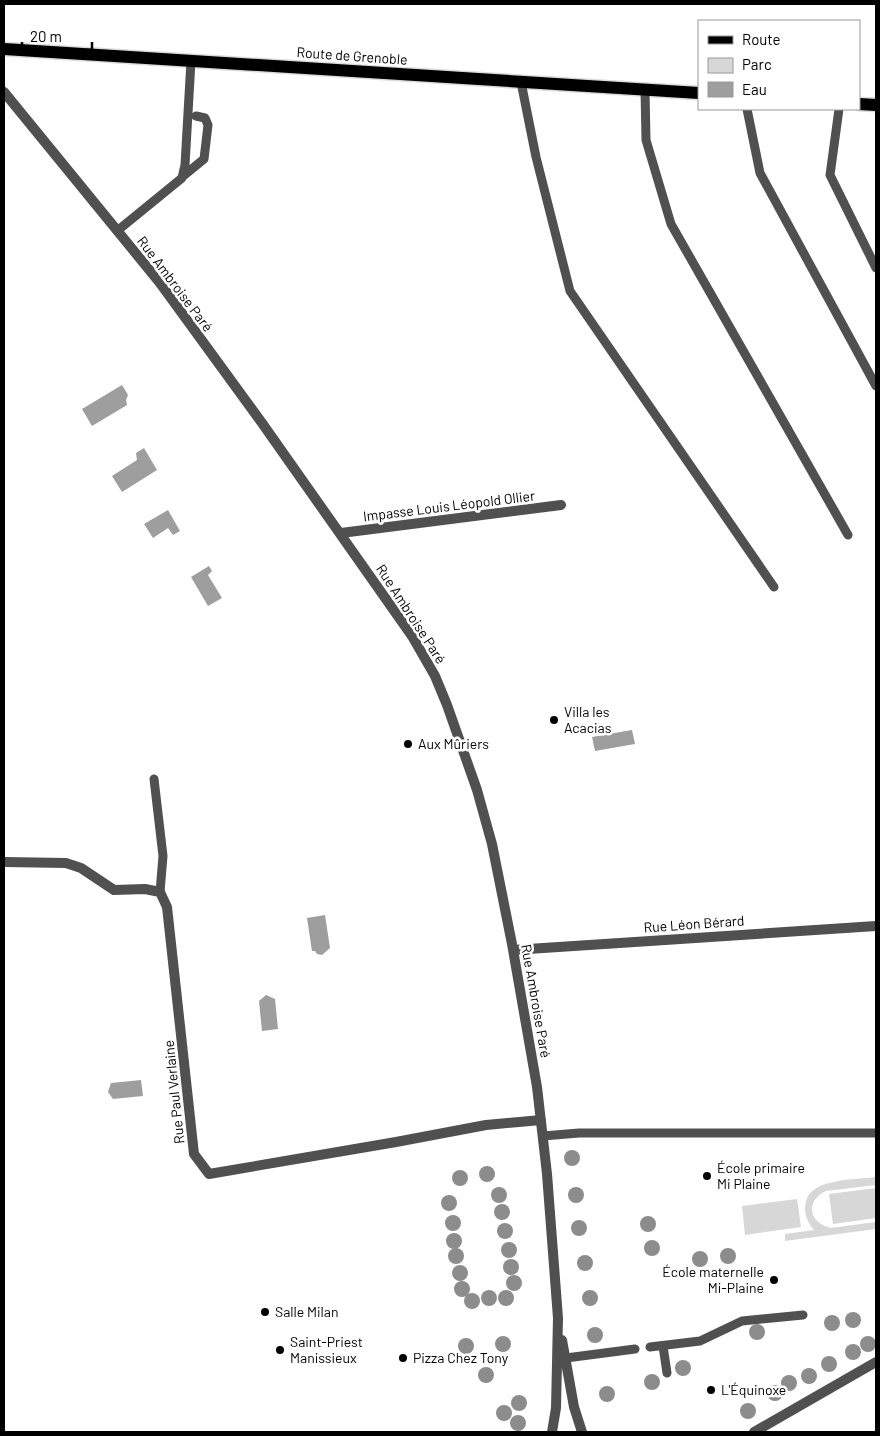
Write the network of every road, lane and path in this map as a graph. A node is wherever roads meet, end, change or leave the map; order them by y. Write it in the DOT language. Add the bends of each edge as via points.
graph roads {
  1 [pos="4,49"];
  2 [pos="190,61"];
  3 [pos="521,82"];
  4 [pos="645,90"];
  5 [pos="4,92"];
  6 [pos="698,93"];
  7 [pos="860,104"];
  8 [pos="876,105"];
  9 [pos="747,110"];
  10 [pos="839,110"];
  11 [pos="196,116"];
  12 [pos="182,178"];
  13 [pos="117,231"];
  14 [pos="876,268"];
  15 [pos="876,386"];
  16 [pos="561,505"];
  17 [pos="341,534"];
  18 [pos="848,535"];
  19 [pos="774,587"];
  20 [pos="154,779"];
  21 [pos="4,862"];
  22 [pos="160,892"];
  23 [pos="876,926"];
  24 [pos="513,950"];
  25 [pos="541,1120"];
  26 [pos="876,1132"];
  27 [pos="543,1136"];
  28 [pos="803,1315"];
  29 [pos="558,1318"];
  30 [pos="663,1346"];
  31 [pos="650,1347"];
  32 [pos="635,1349"];
  33 [pos="566,1358"];
  34 [pos="876,1362"];
  35 [pos="667,1373"];
  36 [pos="552,1432"];
  37 [pos="582,1432"];
  38 [pos="754,1432"];
  1 -- 2 [label="main road, Route de Grenoble"];
  2 -- 3 [label="main road, Route de Grenoble"];
  2 -- 12 [label="lane"];
  3 -- 4 [label="main road, Route de Grenoble"];
  3 -- 19 [label="lane" via="536,157 570,291"];
  4 -- 6 [label="main road, Route de Grenoble"];
  4 -- 18 [label="lane" via="646,140 671,224"];
  5 -- 13 [label="street, Rue Ambroise Paré"];
  7 -- 8 [label="main road"];
  9 -- 15 [label="lane" via="760,173"];
  10 -- 14 [label="lane" via="830,175"];
  11 -- 12 [label="lane" via="205,118 208,125 204,159"];
  12 -- 13 [label="lane"];
  13 -- 17 [label="street, Rue Ambroise Paré" via="160,284"];
  16 -- 17 [label="street, Impasse Louis Léopold Ollier"];
  17 -- 24 [label="street, Rue Ambroise Paré" via="412,636 447,705 477,790 498,871"];
  20 -- 22 [label="lane" via="163,856"];
  21 -- 22 [label="street" via="66,863 81,868 114,890"];
  22 -- 25 [label="street, Rue Paul Verlaine" via="167,908 194,1154 209,1174 486,1125"];
  23 -- 24 [label="street, Rue Léon Bérard"];
  24 -- 25 [label="street, Rue Ambroise Paré"];
  25 -- 27 [label="street, Rue Ambroise Paré"];
  26 -- 27 [label="lane" via="579,1133"];
  27 -- 29 [label="street, Rue Ambroise Paré"];
  28 -- 30 [label="lane" via="742,1321 700,1341"];
  29 -- 33 [label="street, Rue Ambroise Paré"];
  29 -- 36 [label="street, Rue Ambroise Paré" via="556,1408"];
  30 -- 31 [label="lane"];
  30 -- 35 [label="lane"];
  32 -- 33 [label="lane"];
  33 -- 37 [label="street, Rue Ambroise Paré" via="574,1407"];
  34 -- 38 [label="street"];
}
